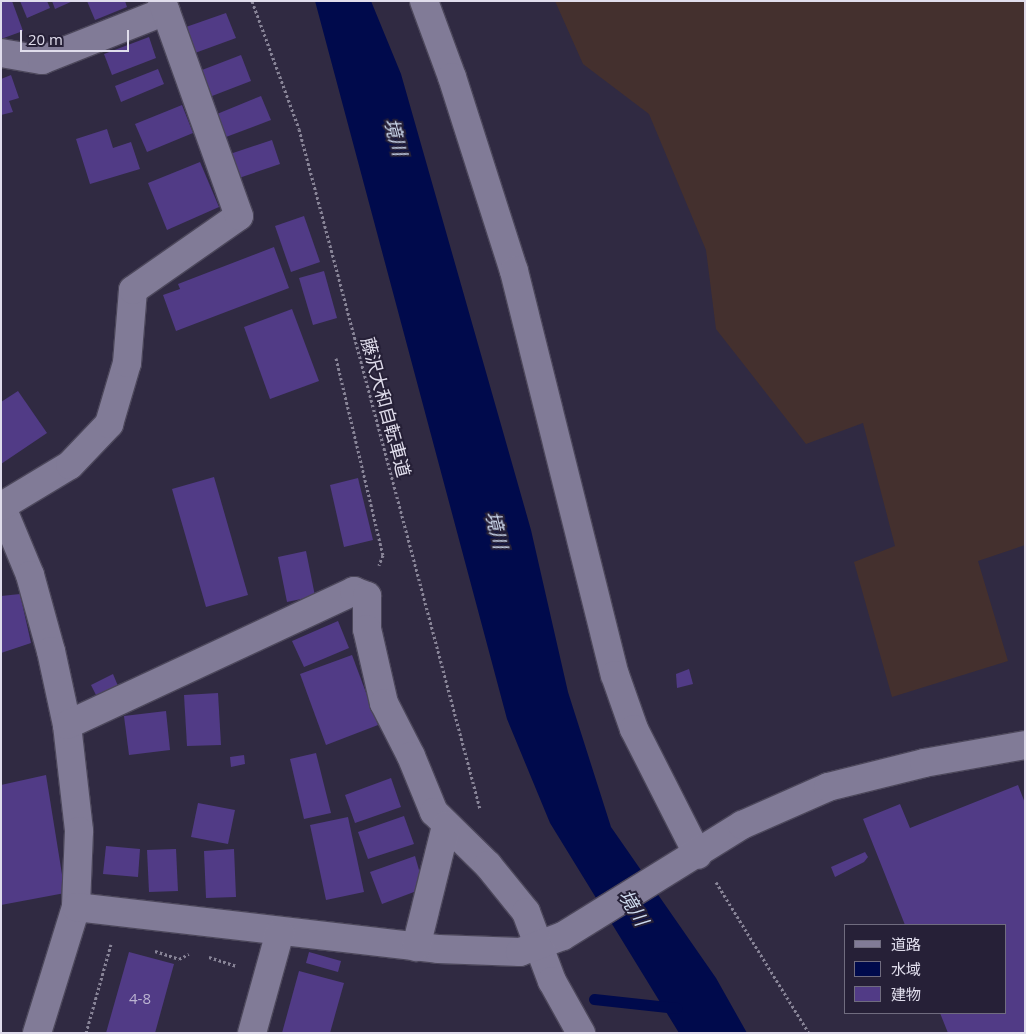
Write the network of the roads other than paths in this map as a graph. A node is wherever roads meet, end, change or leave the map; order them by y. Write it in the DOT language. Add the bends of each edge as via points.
graph roads {
  1 [pos="424,1"];
  2 [pos="164,6"];
  3 [pos="1,53"];
  4 [pos="2,505"];
  5 [pos="67,725"];
  6 [pos="1025,745"];
  7 [pos="446,826"];
  8 [pos="695,855"];
  9 [pos="76,907"];
  10 [pos="280,932"];
  11 [pos="551,942"];
  12 [pos="416,947"];
  13 [pos="37,1033"];
  14 [pos="252,1033"];
  15 [pos="581,1033"];
  1 -- 8 [label="street" via="452,77 514,271 615,674 634,729"];
  2 -- 3 [label="street" via="42,60"];
  2 -- 4 [label="street" via="239,216 133,290 128,363 109,424 70,465"];
  4 -- 5 [label="street" via="30,575"];
  5 -- 7 [label="street" via="354,591 367,596 367,629 384,703 434,812"];
  5 -- 9 [label="street" via="79,832"];
  6 -- 8 [label="street" via="924,763 828,787 742,824"];
  7 -- 11 [label="street" via="488,865"];
  7 -- 12 [label="street"];
  8 -- 11 [label="street"];
  9 -- 10 [label="street"];
  9 -- 13 [label="street"];
  10 -- 12 [label="street"];
  10 -- 14 [label="street"];
  11 -- 12 [label="street" via="520,952"];
  11 -- 15 [label="street" via="552,980"];
}
